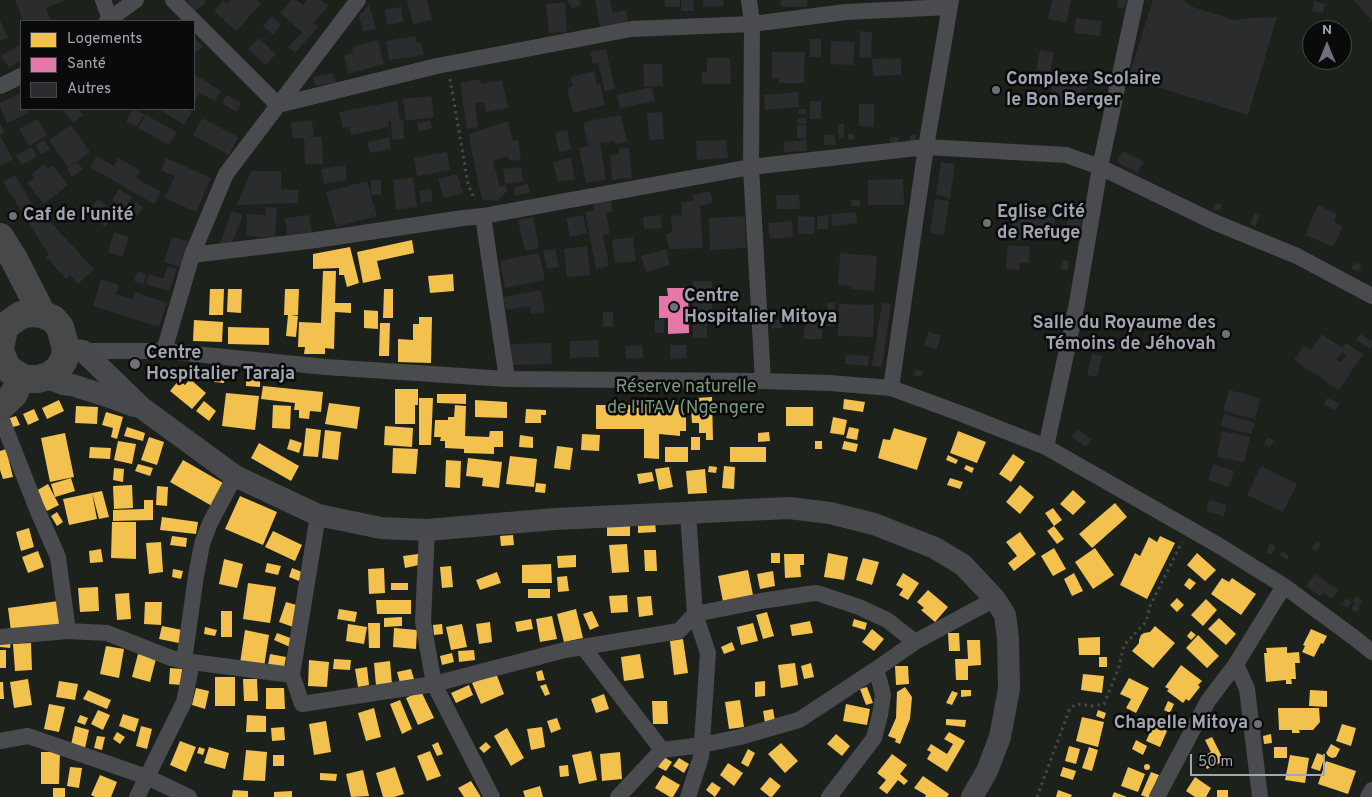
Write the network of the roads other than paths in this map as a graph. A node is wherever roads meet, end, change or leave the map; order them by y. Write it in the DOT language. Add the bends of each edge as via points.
graph roads {
  1 [pos="103,0"];
  2 [pos="136,0"];
  3 [pos="173,0"];
  4 [pos="358,0"];
  5 [pos="749,0"];
  6 [pos="1136,0"];
  7 [pos="950,3"];
  8 [pos="108,20"];
  9 [pos="193,20"];
  10 [pos="195,22"];
  11 [pos="752,24"];
  12 [pos="20,76"];
  13 [pos="0,86"];
  14 [pos="278,105"];
  15 [pos="926,147"];
  16 [pos="751,167"];
  17 [pos="1100,167"];
  18 [pos="483,216"];
  19 [pos="0,237"];
  20 [pos="192,255"];
  21 [pos="1372,296"];
  22 [pos="42,314"];
  23 [pos="2,341"];
  24 [pos="74,350"];
  25 [pos="164,351"];
  26 [pos="49,376"];
  27 [pos="21,377"];
  28 [pos="507,379"];
  29 [pos="763,381"];
  30 [pos="891,388"];
  31 [pos="0,407"];
  32 [pos="142,408"];
  33 [pos="0,415"];
  34 [pos="1046,447"];
  35 [pos="235,476"];
  36 [pos="688,513"];
  37 [pos="318,515"];
  38 [pos="427,530"];
  39 [pos="1284,586"];
  40 [pos="995,599"];
  41 [pos="695,614"];
  42 [pos="68,631"];
  43 [pos="0,637"];
  44 [pos="915,642"];
  45 [pos="583,648"];
  46 [pos="1372,652"];
  47 [pos="188,662"];
  48 [pos="1236,664"];
  49 [pos="875,670"];
  50 [pos="292,675"];
  51 [pos="434,684"];
  52 [pos="0,741"];
  53 [pos="702,745"];
  54 [pos="662,750"];
  55 [pos="147,777"];
  56 [pos="1372,790"];
  57 [pos="137,797"];
  58 [pos="190,797"];
  59 [pos="492,797"];
  60 [pos="618,797"];
  61 [pos="688,797"];
  62 [pos="829,797"];
  63 [pos="972,797"];
  64 [pos="1158,797"];
  65 [pos="1260,797"];
  66 [pos="1368,797"];
  1 -- 8 [label="street"];
  2 -- 8 [label="street"];
  3 -- 9 [label="street"];
  4 -- 14 [label="street"];
  5 -- 11 [label="street"];
  6 -- 17 [label="street"];
  7 -- 11 [label="street"];
  7 -- 15 [label="street"];
  10 -- 14 [label="street"];
  11 -- 14 [label="street" via="631,29 448,64"];
  11 -- 16 [label="street"];
  12 -- 13 [label="street"];
  14 -- 20 [label="street" via="226,174"];
  15 -- 16 [label="street"];
  15 -- 17 [label="street" via="1066,155"];
  15 -- 30 [label="street"];
  16 -- 18 [label="street"];
  16 -- 29 [label="street"];
  17 -- 21 [label="street" via="1214,222 1297,256"];
  17 -- 34 [label="street" via="1077,303"];
  18 -- 20 [label="street"];
  18 -- 28 [label="street"];
  19 -- 22 [label="highway"];
  20 -- 25 [label="street"];
  22 -- 23 [label="highway" via="21,315"];
  22 -- 24 [label="highway" via="60,327"];
  23 -- 27 [label="highway" via="7,368"];
  24 -- 25 [label="street"];
  24 -- 26 [label="highway"];
  24 -- 32 [label="main road"];
  25 -- 28 [label="street" via="326,367"];
  26 -- 27 [label="highway" via="38,379"];
  26 -- 32 [label="main road" via="63,384"];
  27 -- 31 [label="highway" via="14,394"];
  28 -- 29 [label="street"];
  29 -- 30 [label="street" via="830,382"];
  30 -- 34 [label="street"];
  32 -- 35 [label="main road"];
  33 -- 42 [label="street" via="58,557"];
  34 -- 39 [label="street"];
  35 -- 37 [label="main road"];
  35 -- 47 [label="street" via="202,544"];
  36 -- 38 [label="main road" via="555,519"];
  36 -- 40 [label="main road" via="789,508 830,513 874,524 935,548 963,564"];
  36 -- 41 [label="street"];
  37 -- 38 [label="main road" via="382,528"];
  37 -- 50 [label="street"];
  38 -- 51 [label="street" via="423,622"];
  39 -- 46 [label="street"];
  39 -- 48 [label="street"];
  40 -- 44 [label="street"];
  40 -- 63 [label="main road" via="1005,615 1009,689 1000,737 987,771"];
  41 -- 44 [label="street" via="817,593 887,620"];
  41 -- 45 [label="street" via="679,631"];
  41 -- 53 [label="street" via="708,653"];
  42 -- 43 [label="street"];
  42 -- 47 [label="street" via="107,633"];
  44 -- 49 [label="street"];
  45 -- 51 [label="street"];
  45 -- 54 [label="street"];
  47 -- 50 [label="street"];
  47 -- 55 [label="street" via="184,702"];
  48 -- 64 [label="street" via="1208,701"];
  48 -- 65 [label="street" via="1247,689"];
  49 -- 53 [label="street" via="799,720"];
  49 -- 62 [label="street" via="883,695 874,738"];
  50 -- 51 [label="street" via="302,704"];
  51 -- 59 [label="street"];
  52 -- 55 [label="street" via="28,736"];
  53 -- 54 [label="street"];
  53 -- 61 [label="street"];
  54 -- 60 [label="street"];
  55 -- 57 [label="street"];
  55 -- 58 [label="street"];
  56 -- 66 [label="street"];
}
